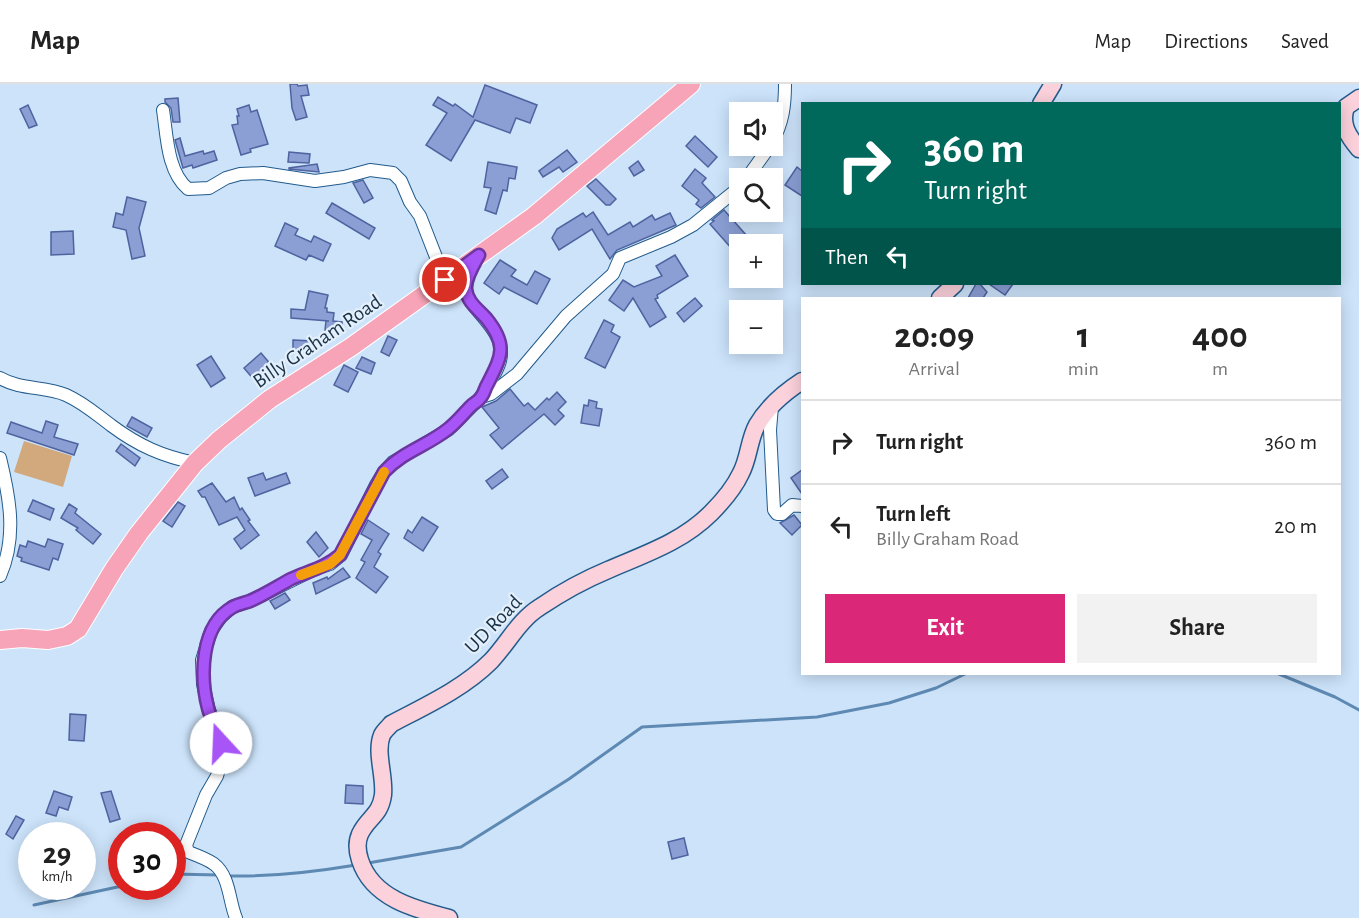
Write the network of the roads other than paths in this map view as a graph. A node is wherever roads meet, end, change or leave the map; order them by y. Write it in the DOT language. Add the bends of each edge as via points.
graph roads {
  1 [pos="691,84"];
  2 [pos="785,84"];
  3 [pos="1053,84"];
  4 [pos="1359,98"];
  5 [pos="1042,102"];
  6 [pos="163,110"];
  7 [pos="783,115"];
  8 [pos="1359,149"];
  9 [pos="729,196"];
  10 [pos="479,255"];
  11 [pos="445,280"];
  12 [pos="954,285"];
  13 [pos="941,297"];
  14 [pos="801,382"];
  15 [pos="2,384"];
  16 [pos="481,397"];
  17 [pos="772,406"];
  18 [pos="0,458"];
  19 [pos="195,463"];
  20 [pos="801,506"];
  21 [pos="0,576"];
  22 [pos="0,640"];
  23 [pos="236,918"];
  24 [pos="448,918"];
  1 -- 10 [label="main road, Billy Graham Road" via="534,216"];
  2 -- 7 [label="street"];
  3 -- 5 [label="main road"];
  4 -- 8 [label="main road" via="1346,107 1344,122 1346,134"];
  6 -- 11 [label="street" via="171,160 180,182 188,189 208,188 240,174 263,173 315,181 370,170 393,173 420,216"];
  9 -- 16 [label="street" via="693,225 620,258 613,274 566,316 517,374"];
  10 -- 11 [label="main road, Billy Graham Road"];
  10 -- 16 [label="street" via="465,286 467,296 500,341 501,357"];
  11 -- 19 [label="main road, Billy Graham Road" via="270,399"];
  12 -- 13 [label="main road"];
  14 -- 17 [label="main road, UD Road"];
  15 -- 19 [label="street" via="68,395 153,452"];
  16 -- 23 [label="street" via="448,430 393,462 340,555 330,564 232,607 211,631 202,660 209,710 221,743 220,763 186,845 188,852 219,870"];
  17 -- 20 [label="street" via="774,510 782,514 792,505"];
  17 -- 24 [label="main road, UD Road" via="756,427 742,472 709,515 675,541 579,583 537,609 472,678 391,724 382,735 383,795 379,811 360,833 356,846 361,864 374,885 393,900"];
  18 -- 21 [label="street" via="11,526 10,546"];
  19 -- 22 [label="main road, Billy Graham Road" via="126,552 78,629 48,640"];
}
